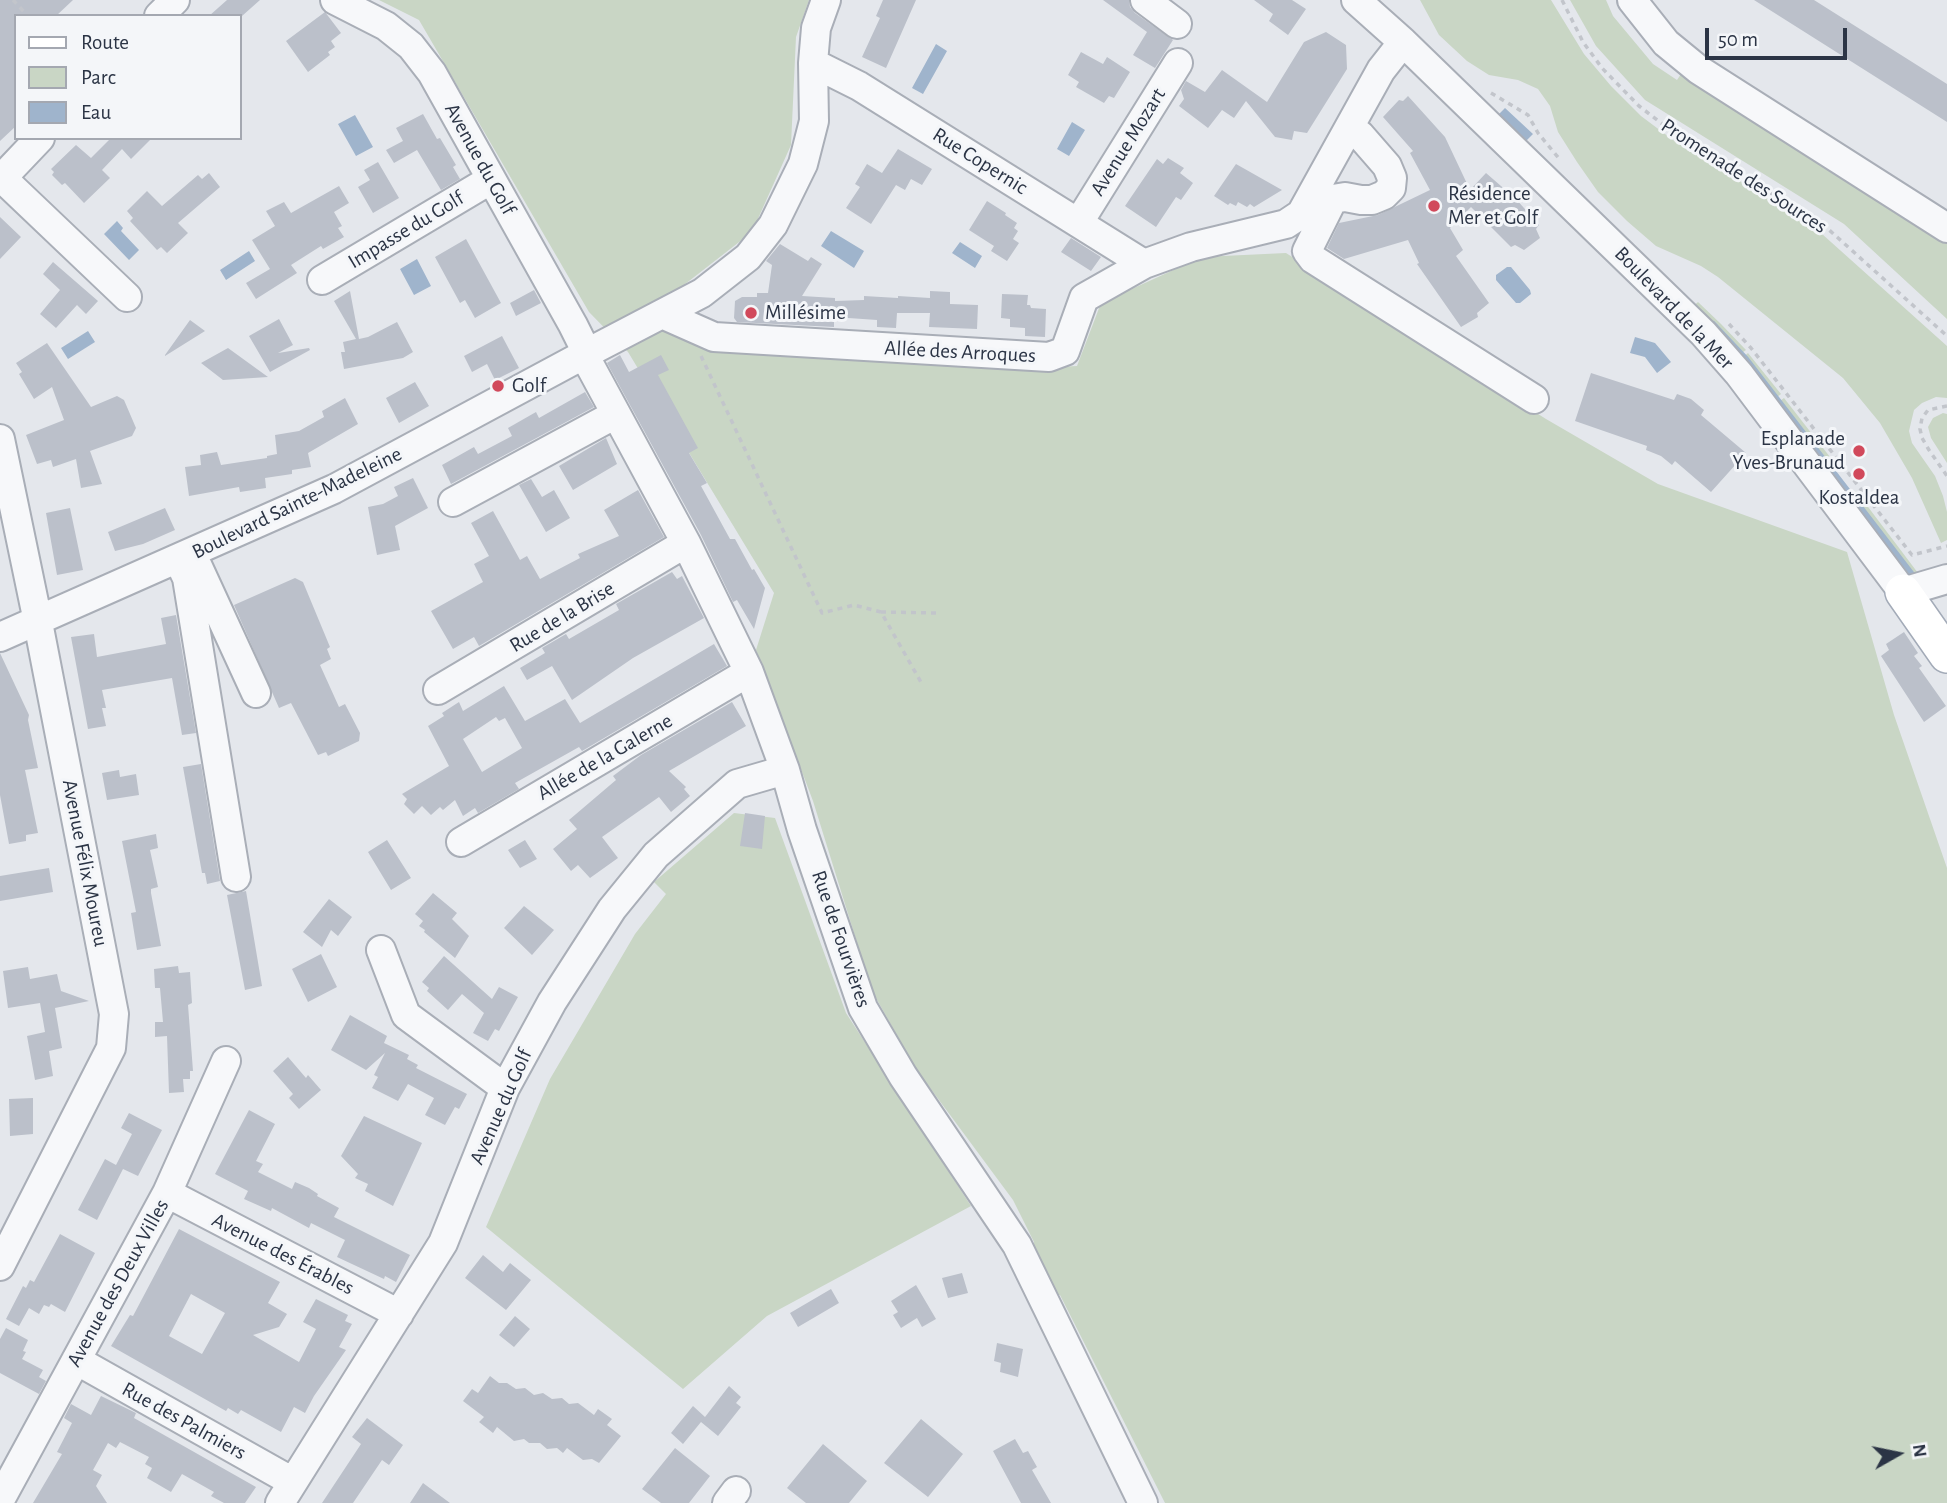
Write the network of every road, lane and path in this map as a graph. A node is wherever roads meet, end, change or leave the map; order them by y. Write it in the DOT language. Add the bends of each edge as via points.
graph roads {
  1 [pos="13,0"];
  2 [pos="174,0"];
  3 [pos="335,0"];
  4 [pos="826,0"];
  5 [pos="1145,0"];
  6 [pos="1356,0"];
  7 [pos="1562,0"];
  8 [pos="1632,0"];
  9 [pos="26,14"];
  10 [pos="161,14"];
  11 [pos="1177,24"];
  12 [pos="1403,43"];
  13 [pos="813,63"];
  14 [pos="1178,63"];
  15 [pos="1349,128"];
  16 [pos="38,140"];
  17 [pos="1,179"];
  18 [pos="490,180"];
  19 [pos="1079,222"];
  20 [pos="1947,228"];
  21 [pos="1144,264"];
  22 [pos="322,280"];
  23 [pos="127,297"];
  24 [pos="662,314"];
  25 [pos="1947,336"];
  26 [pos="699,351"];
  27 [pos="587,353"];
  28 [pos="1534,398"];
  29 [pos="1947,406"];
  30 [pos="616,414"];
  31 [pos="0,439"];
  32 [pos="1947,476"];
  33 [pos="453,502"];
  34 [pos="686,543"];
  35 [pos="185,556"];
  36 [pos="1947,579"];
  37 [pos="1903,592"];
  38 [pos="881,612"];
  39 [pos="937,613"];
  40 [pos="38,621"];
  41 [pos="0,637"];
  42 [pos="1946,651"];
  43 [pos="749,672"];
  44 [pos="922,684"];
  45 [pos="438,690"];
  46 [pos="256,694"];
  47 [pos="785,769"];
  48 [pos="461,842"];
  49 [pos="236,877"];
  50 [pos="381,950"];
  51 [pos="226,1061"];
  52 [pos="505,1088"];
  53 [pos="167,1193"];
  54 [pos="0,1266"];
  55 [pos="399,1314"];
  56 [pos="76,1360"];
  57 [pos="286,1492"];
  58 [pos="0,1500"];
  59 [pos="1143,1503"];
  1 -- 9 [label="path"];
  2 -- 10 [label="street"];
  3 -- 18 [label="street, Avenue du Golf" via="386,26 411,46 432,73"];
  4 -- 13 [label="street, Boulevard Sainte-Madeleine" via="816,29"];
  5 -- 11 [label="street"];
  6 -- 12 [label="street, Boulevard de la Mer"];
  7 -- 25 [label="path, Promenade des Sources" via="1602,68 1639,106 1678,136 1827,228"];
  8 -- 20 [label="street" via="1666,43 1699,70"];
  12 -- 15 [label="street, Allée des Arroques" via="1381,70"];
  12 -- 37 [label="street, Boulevard de la Mer" via="1703,333"];
  13 -- 19 [label="street, Rue Copernic" via="859,86"];
  13 -- 24 [label="street, Boulevard Sainte-Madeleine" via="814,121 803,164 773,225 748,257 702,293"];
  14 -- 19 [label="street, Avenue Mozart"];
  15 -- 21 [label="street, Allée des Arroques" via="1301,214 1286,224 1191,247"];
  15 -- 28 [label="street" via="1387,166 1391,188 1372,200 1333,199 1307,251"];
  16 -- 17 [label="street"];
  17 -- 23 [label="street"];
  18 -- 22 [label="street, Impasse du Golf"];
  18 -- 27 [label="street, Avenue du Golf"];
  19 -- 21 [label="street, Rue Copernic"];
  21 -- 24 [label="street, Allée des Arroques" via="1084,298 1065,351 1049,357 714,337"];
  24 -- 27 [label="street, Boulevard Sainte-Madeleine"];
  26 -- 38 [label="path" via="821,613 853,605"];
  27 -- 30 [label="street, Rue de Fourvières"];
  27 -- 35 [label="street, Boulevard Sainte-Madeleine" via="334,489"];
  29 -- 32 [label="path" via="1928,410 1920,429"];
  30 -- 33 [label="street"];
  30 -- 34 [label="street, Rue de Fourvières"];
  31 -- 40 [label="street, Avenue Félix Moureu"];
  34 -- 43 [label="street, Rue de Fourvières"];
  34 -- 45 [label="street, Rue de la Brise"];
  35 -- 40 [label="street, Boulevard Sainte-Madeleine"];
  35 -- 46 [label="street"];
  35 -- 49 [label="street"];
  36 -- 37 [label="street"];
  37 -- 42 [label="main road, Boulevard de la Mer"];
  38 -- 39 [label="path"];
  38 -- 44 [label="path"];
  40 -- 41 [label="street, Boulevard Sainte-Madeleine"];
  40 -- 54 [label="street, Avenue Félix Moureu" via="114,1014 111,1048"];
  43 -- 47 [label="street, Rue de Fourvières"];
  43 -- 48 [label="street, Allée de la Galerne"];
  47 -- 52 [label="street, Avenue du Golf" via="737,784 656,855 612,909 552,1002"];
  47 -- 59 [label="street, Rue de Fourvières" via="863,1008 903,1076 1017,1245"];
  50 -- 52 [label="street" via="406,1015"];
  51 -- 53 [label="street, Avenue des Deux Villes"];
  52 -- 55 [label="street, Avenue du Golf" via="443,1243"];
  53 -- 55 [label="street, Avenue des Érables"];
  53 -- 56 [label="street, Avenue des Deux Villes"];
  55 -- 57 [label="street, Avenue du Golf"];
  56 -- 57 [label="street, Rue des Palmiers"];
  56 -- 58 [label="street, Avenue des Deux Villes"];
}
